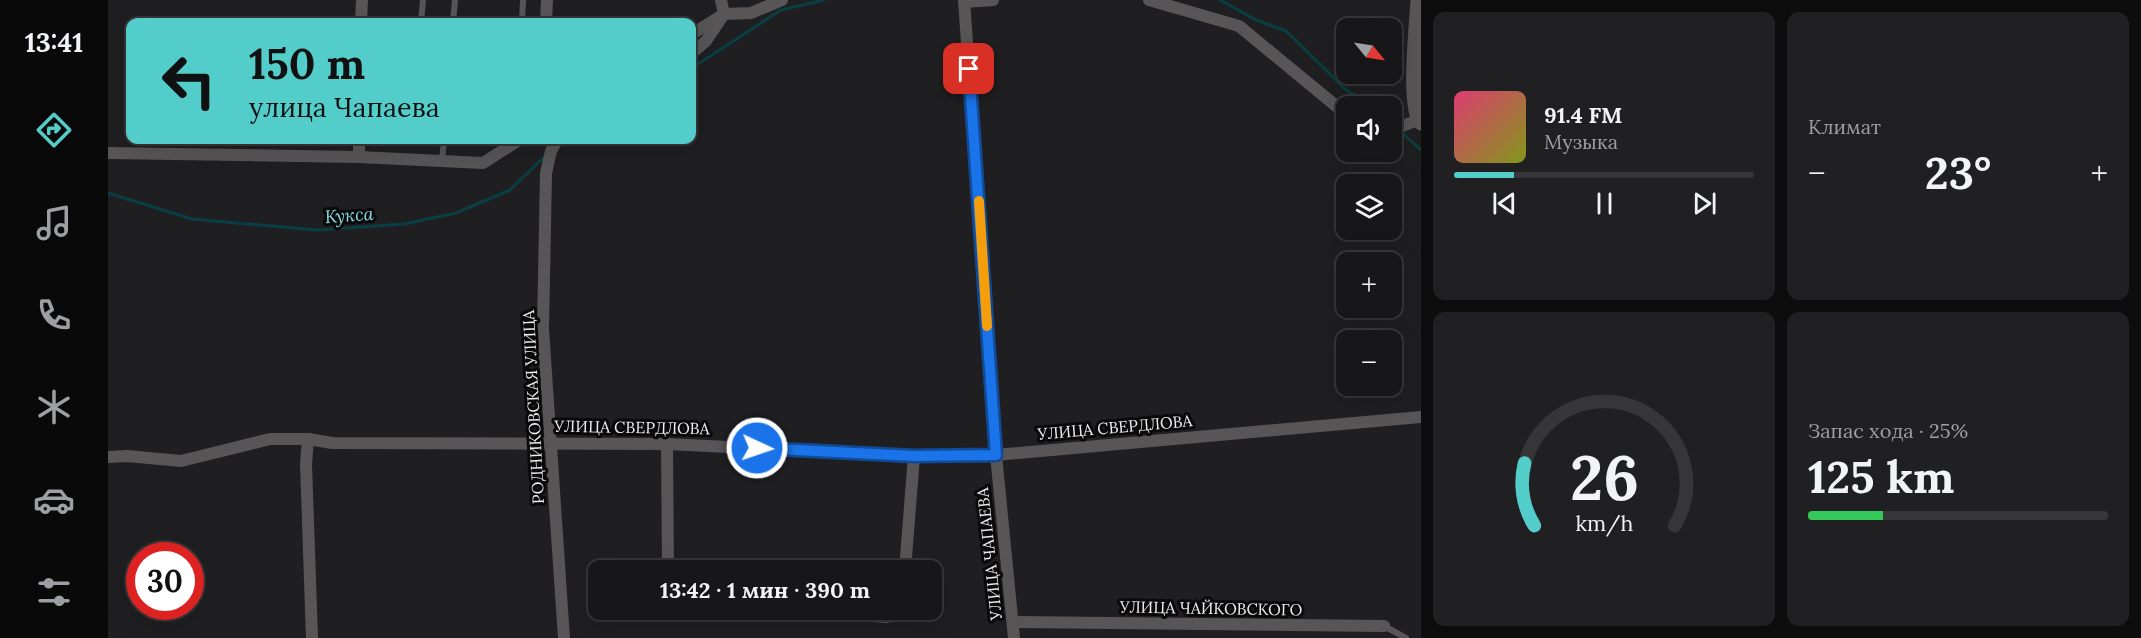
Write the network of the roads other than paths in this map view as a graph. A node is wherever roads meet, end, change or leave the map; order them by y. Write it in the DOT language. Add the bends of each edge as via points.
graph roads {
  1 [pos="362,0"];
  2 [pos="423,0"];
  3 [pos="455,0"];
  4 [pos="523,0"];
  5 [pos="547,0"];
  6 [pos="721,0"];
  7 [pos="782,0"];
  8 [pos="993,0"];
  9 [pos="1149,0"];
  10 [pos="1418,0"];
  11 [pos="964,1"];
  12 [pos="724,14"];
  13 [pos="362,18"];
  14 [pos="421,18"];
  15 [pos="453,18"];
  16 [pos="522,18"];
  17 [pos="546,18"];
  18 [pos="696,32"];
  19 [pos="696,50"];
  20 [pos="1336,106"];
  21 [pos="1419,121"];
  22 [pos="1402,127"];
  23 [pos="359,144"];
  24 [pos="444,144"];
  25 [pos="513,144"];
  26 [pos="554,144"];
  27 [pos="108,153"];
  28 [pos="359,157"];
  29 [pos="442,161"];
  30 [pos="1421,417"];
  31 [pos="308,439"];
  32 [pos="550,442"];
  33 [pos="667,444"];
  34 [pos="996,455"];
  35 [pos="914,456"];
  36 [pos="108,457"];
  37 [pos="668,560"];
  38 [pos="906,560"];
  39 [pos="1013,622"];
  40 [pos="1384,626"];
  41 [pos="312,638"];
  42 [pos="564,638"];
  43 [pos="1014,638"];
  44 [pos="1406,638"];
  1 -- 13 [label="street"];
  2 -- 14 [label="lane"];
  3 -- 15 [label="lane"];
  4 -- 16 [label="lane"];
  5 -- 17 [label="street"];
  6 -- 12 [label="street"];
  7 -- 12 [label="street" via="751,13"];
  8 -- 11 [label="street"];
  9 -- 20 [label="street" via="1239,26"];
  10 -- 21 [label="street" via="1413,95"];
  11 -- 34 [label="street, УЛИЦА ЧАПАЕВА"];
  12 -- 18 [label="street"];
  12 -- 19 [label="street"];
  21 -- 22 [label="street"];
  23 -- 28 [label="street"];
  24 -- 29 [label="lane"];
  25 -- 29 [label="street" via="483,163"];
  26 -- 32 [label="street, РОДНИКОВСКАЯ УЛИЦА" via="546,173 543,329"];
  27 -- 28 [label="street"];
  28 -- 29 [label="street"];
  30 -- 34 [label="street, УЛИЦА СВЕРДЛОВА"];
  31 -- 32 [label="street, УЛИЦА СВЕРДЛОВА" via="332,443"];
  31 -- 36 [label="street, УЛИЦА СВЕРДЛОВА" via="270,438 181,460"];
  31 -- 41 [label="street"];
  32 -- 33 [label="street, УЛИЦА СВЕРДЛОВА"];
  32 -- 42 [label="street, РОДНИКОВСКАЯ УЛИЦА"];
  33 -- 35 [label="street, УЛИЦА СВЕРДЛОВА"];
  33 -- 37 [label="street"];
  34 -- 35 [label="street, УЛИЦА СВЕРДЛОВА"];
  34 -- 39 [label="street, УЛИЦА ЧАПАЕВА"];
  35 -- 38 [label="street"];
  39 -- 40 [label="street, УЛИЦА ЧАЙКОВСКОГО"];
  39 -- 43 [label="street, УЛИЦА ЧАПАЕВА"];
  40 -- 44 [label="lane, УЛИЦА ЧАЙКОВСКОГО"];
}
